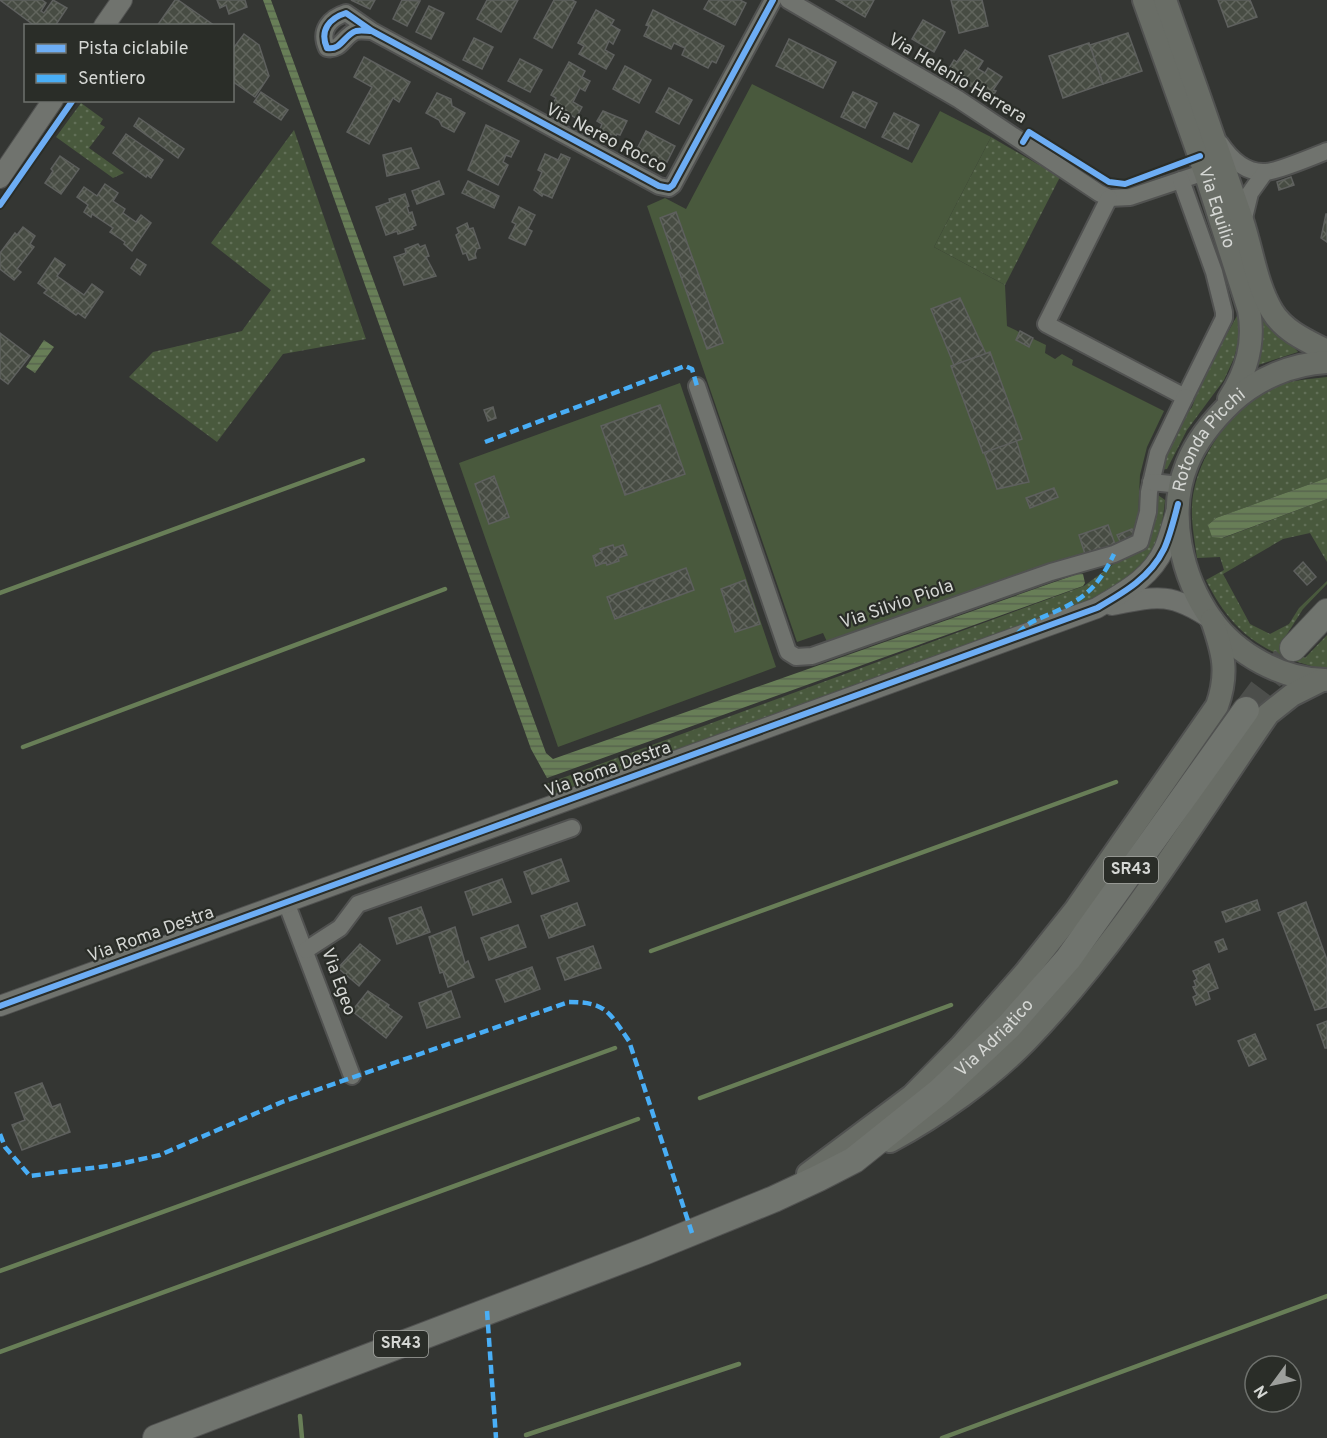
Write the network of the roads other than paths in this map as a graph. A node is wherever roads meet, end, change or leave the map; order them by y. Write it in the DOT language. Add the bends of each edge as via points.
graph roads {
  1 [pos="122,0"];
  2 [pos="773,0"];
  3 [pos="788,0"];
  4 [pos="1144,0"];
  5 [pos="1164,0"];
  6 [pos="105,24"];
  7 [pos="372,31"];
  8 [pos="51,102"];
  9 [pos="1210,129"];
  10 [pos="1327,151"];
  11 [pos="1205,171"];
  12 [pos="1265,172"];
  13 [pos="0,178"];
  14 [pos="1180,180"];
  15 [pos="1109,198"];
  16 [pos="1243,224"];
  17 [pos="1327,351"];
  18 [pos="1327,362"];
  19 [pos="697,386"];
  20 [pos="1185,397"];
  21 [pos="1218,415"];
  22 [pos="1152,482"];
  23 [pos="1180,495"];
  24 [pos="1097,608"];
  25 [pos="1327,612"];
  26 [pos="1212,620"];
  27 [pos="1293,648"];
  28 [pos="1324,680"];
  29 [pos="1246,710"];
  30 [pos="572,828"];
  31 [pos="286,902"];
  32 [pos="306,950"];
  33 [pos="0,1006"];
  34 [pos="352,1076"];
  35 [pos="854,1160"];
  36 [pos="774,1199"];
  37 [pos="156,1438"];
  1 -- 6 [label="street"];
  2 -- 7 [label="street, Via Nereo Rocco" via="669,188"];
  3 -- 15 [label="street, Via Helenio Herrera" via="958,99"];
  4 -- 11 [label="main road, Via Equilio"];
  5 -- 9 [label="main road, Via Equilio"];
  8 -- 13 [label="street"];
  9 -- 12 [label="street" via="1234,161"];
  9 -- 16 [label="main road, Via Equilio"];
  10 -- 12 [label="street"];
  11 -- 14 [label="street"];
  11 -- 21 [label="main road, Via Equilio" via="1251,323 1250,350 1240,381"];
  12 -- 16 [label="street" via="1250,192"];
  14 -- 15 [label="street" via="1130,197"];
  14 -- 20 [label="street, Via Silvio Piola" via="1214,272 1224,318"];
  15 -- 20 [label="street" via="1046,324"];
  16 -- 17 [label="main road, Via Equilio" via="1272,311 1293,332"];
  18 -- 21 [label="main road, Rotonda Picchi" via="1308,363 1259,382"];
  19 -- 22 [label="street, Via Silvio Piola" via="788,652 796,657 812,656 1134,546 1142,538"];
  20 -- 22 [label="street, Via Silvio Piola" via="1158,453"];
  21 -- 23 [label="main road, Rotonda Picchi" via="1195,447"];
  22 -- 23 [label="street"];
  23 -- 24 [label="street, Via Roma Destra" via="1164,550 1152,568 1138,583"];
  23 -- 26 [label="main road, Rotonda Picchi" via="1181,549 1196,591"];
  24 -- 26 [label="street, Via Roma Destra" via="1160,597 1191,605"];
  24 -- 31 [label="street, Via Roma Destra"];
  25 -- 27 [label="main road"];
  26 -- 28 [label="main road, Rotonda Picchi" via="1230,640 1269,666 1294,676"];
  26 -- 36 [label="main road" via="1225,675 1217,706 1076,909 961,1046 912,1096"];
  28 -- 35 [label="main road" via="1292,695 1268,714 1136,905 1086,972 1024,1042 935,1116"];
  29 -- 35 [label="main road, Via Adriatico / SR43" via="1068,959 1040,992 939,1092"];
  30 -- 32 [label="street" via="358,904 340,928"];
  31 -- 32 [label="street, Via Egeo"];
  31 -- 33 [label="street, Via Roma Destra"];
  32 -- 34 [label="street, Via Egeo"];
  35 -- 36 [label="main road, Via Adriatico / SR43"];
  36 -- 37 [label="main road, Via Adriatico / SR43"];
}
